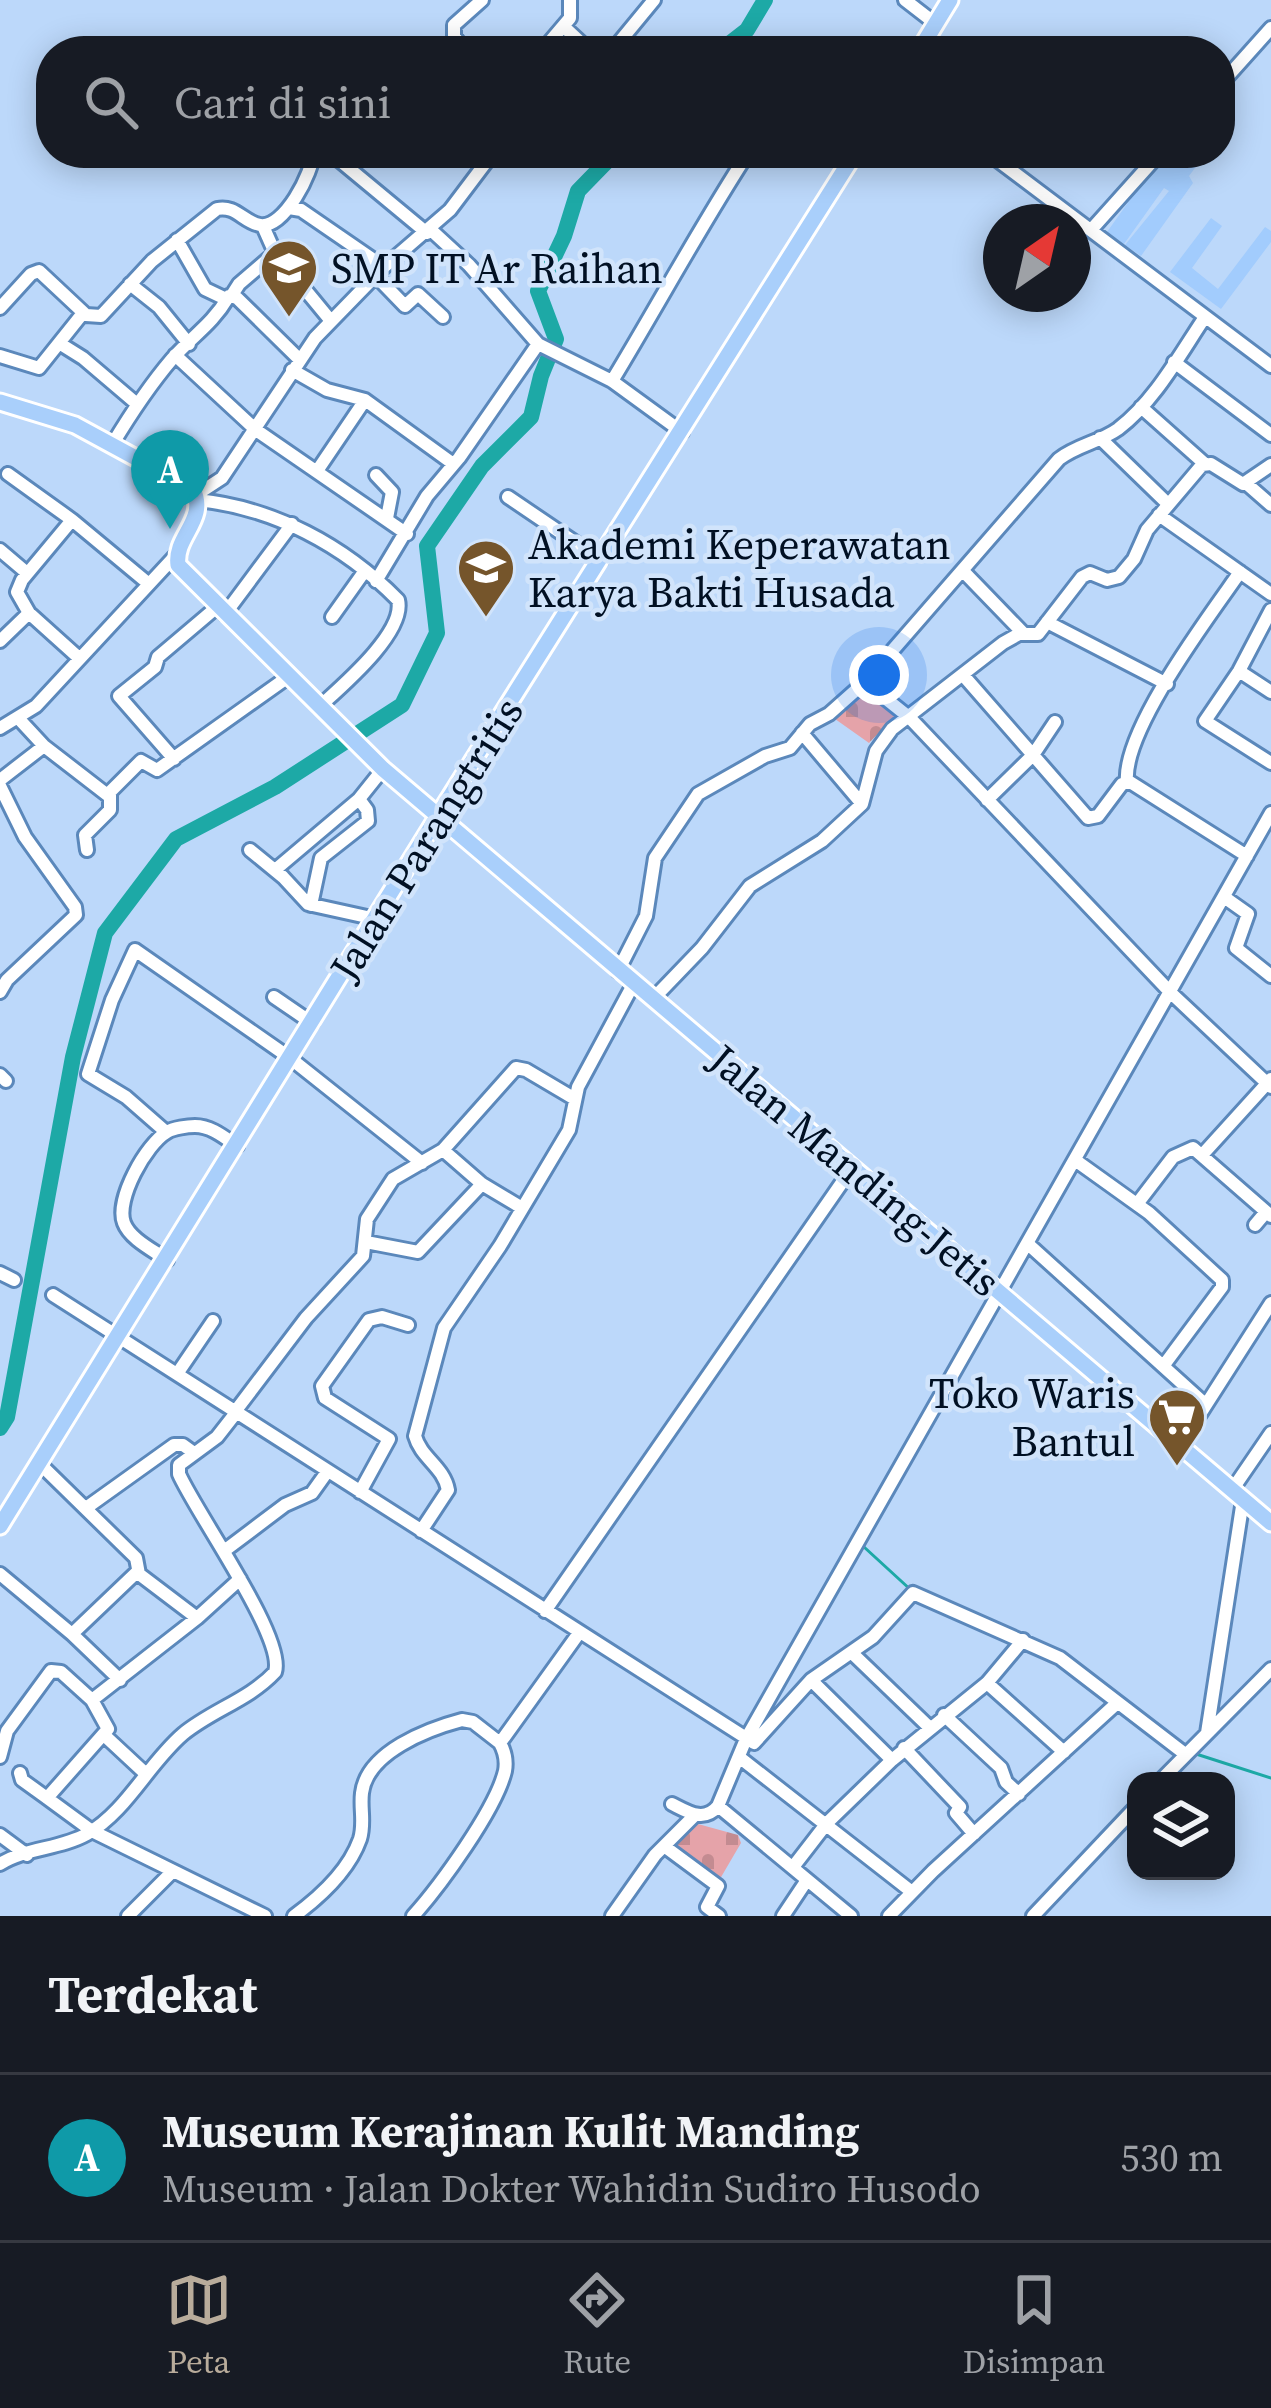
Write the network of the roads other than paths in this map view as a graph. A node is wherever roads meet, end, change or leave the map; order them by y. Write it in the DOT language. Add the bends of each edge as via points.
graph roads {
  1 [pos="482,0"];
  2 [pos="654,0"];
  3 [pos="905,0"];
  4 [pos="950,0"];
  5 [pos="568,1"];
  6 [pos="936,24"];
  7 [pos="563,26"];
  8 [pos="1271,28"];
  9 [pos="454,36"];
  10 [pos="555,36"];
  11 [pos="574,36"];
  12 [pos="624,36"];
  13 [pos="928,36"];
  14 [pos="1235,68"];
  15 [pos="312,168"];
  16 [pos="349,168"];
  17 [pos="481,168"];
  18 [pos="738,168"];
  19 [pos="846,168"];
  20 [pos="1008,168"];
  21 [pos="1147,168"];
  22 [pos="1056,204"];
  23 [pos="289,208"];
  24 [pos="263,226"];
  25 [pos="1091,230"];
  26 [pos="429,231"];
  27 [pos="177,240"];
  28 [pos="275,253"];
  29 [pos="380,272"];
  30 [pos="130,284"];
  31 [pos="229,297"];
  32 [pos="0,308"];
  33 [pos="82,313"];
  34 [pos="443,317"];
  35 [pos="1205,317"];
  36 [pos="331,321"];
  37 [pos="58,343"];
  38 [pos="190,344"];
  39 [pos="540,345"];
  40 [pos="0,356"];
  41 [pos="175,356"];
  42 [pos="1174,362"];
  43 [pos="296,364"];
  44 [pos="1271,366"];
  45 [pos="612,381"];
  46 [pos="364,400"];
  47 [pos="136,404"];
  48 [pos="1,405"];
  49 [pos="1141,407"];
  50 [pos="256,430"];
  51 [pos="682,432"];
  52 [pos="1271,435"];
  53 [pos="1100,438"];
  54 [pos="112,445"];
  55 [pos="452,463"];
  56 [pos="1205,464"];
  57 [pos="1271,465"];
  58 [pos="317,471"];
  59 [pos="3,474"];
  60 [pos="376,475"];
  61 [pos="1247,484"];
  62 [pos="197,497"];
  63 [pos="508,497"];
  64 [pos="1271,505"];
  65 [pos="1164,509"];
  66 [pos="387,518"];
  67 [pos="72,520"];
  68 [pos="292,524"];
  69 [pos="407,534"];
  70 [pos="0,550"];
  71 [pos="176,555"];
  72 [pos="601,560"];
  73 [pos="364,572"];
  74 [pos="964,572"];
  75 [pos="1240,572"];
  76 [pos="27,573"];
  77 [pos="376,581"];
  78 [pos="148,584"];
  79 [pos="1271,594"];
  80 [pos="221,610"];
  81 [pos="1271,610"];
  82 [pos="29,613"];
  83 [pos="332,617"];
  84 [pos="1047,622"];
  85 [pos="1024,634"];
  86 [pos="0,641"];
  87 [pos="80,658"];
  88 [pos="1239,670"];
  89 [pos="962,675"];
  90 [pos="288,676"];
  91 [pos="865,682"];
  92 [pos="1167,684"];
  93 [pos="1271,692"];
  94 [pos="319,707"];
  95 [pos="19,718"];
  96 [pos="910,718"];
  97 [pos="1055,722"];
  98 [pos="0,728"];
  99 [pos="802,734"];
  100 [pos="44,746"];
  101 [pos="1033,754"];
  102 [pos="174,759"];
  103 [pos="1271,763"];
  104 [pos="383,769"];
  105 [pos="1127,782"];
  106 [pos="0,783"];
  107 [pos="110,797"];
  108 [pos="359,799"];
  109 [pos="987,800"];
  110 [pos="862,804"];
  111 [pos="1271,813"];
  112 [pos="438,816"];
  113 [pos="87,850"];
  114 [pos="250,850"];
  115 [pos="1247,856"];
  116 [pos="275,870"];
  117 [pos="1223,897"];
  118 [pos="311,905"];
  119 [pos="376,919"];
  120 [pos="618,971"];
  121 [pos="1271,976"];
  122 [pos="2,982"];
  123 [pos="634,983"];
  124 [pos="1171,993"];
  125 [pos="274,997"];
  126 [pos="653,999"];
  127 [pos="312,1023"];
  128 [pos="290,1058"];
  129 [pos="1270,1083"];
  130 [pos="574,1099"];
  131 [pos="166,1132"];
  132 [pos="237,1146"];
  133 [pos="443,1150"];
  134 [pos="1203,1154"];
  135 [pos="1075,1160"];
  136 [pos="422,1162"];
  137 [pos="852,1168"];
  138 [pos="482,1184"];
  139 [pos="1137,1204"];
  140 [pos="522,1208"];
  141 [pos="1269,1214"];
  142 [pos="1255,1225"];
  143 [pos="366,1242"];
  144 [pos="1028,1244"];
  145 [pos="167,1260"];
  146 [pos="0,1273"];
  147 [pos="14,1280"];
  148 [pos="1000,1293"];
  149 [pos="53,1294"];
  150 [pos="1271,1303"];
  151 [pos="213,1321"];
  152 [pos="408,1325"];
  153 [pos="118,1337"];
  154 [pos="1165,1365"];
  155 [pos="177,1374"];
  156 [pos="1206,1405"];
  157 [pos="234,1413"];
  158 [pos="1271,1433"];
  159 [pos="1179,1447"];
  160 [pos="194,1453"];
  161 [pos="40,1463"];
  162 [pos="327,1472"];
  163 [pos="359,1492"];
  164 [pos="1238,1495"];
  165 [pos="86,1508"];
  166 [pos="1271,1523"];
  167 [pos="0,1526"];
  168 [pos="421,1531"];
  169 [pos="224,1551"];
  170 [pos="138,1571"];
  171 [pos="0,1574"];
  172 [pos="240,1579"];
  173 [pos="545,1610"];
  174 [pos="197,1618"];
  175 [pos="580,1633"];
  176 [pos="72,1634"];
  177 [pos="1023,1640"];
  178 [pos="852,1653"];
  179 [pos="1271,1669"];
  180 [pos="120,1679"];
  181 [pos="812,1680"];
  182 [pos="987,1683"];
  183 [pos="92,1700"];
  184 [pos="1116,1704"];
  185 [pos="944,1715"];
  186 [pos="929,1727"];
  187 [pos="1207,1733"];
  188 [pos="104,1735"];
  189 [pos="746,1739"];
  190 [pos="500,1743"];
  191 [pos="904,1748"];
  192 [pos="1064,1752"];
  193 [pos="1188,1752"];
  194 [pos="0,1756"];
  195 [pos="739,1757"];
  196 [pos="892,1760"];
  197 [pos="1169,1772"];
  198 [pos="20,1773"];
  199 [pos="146,1774"];
  200 [pos="1018,1794"];
  201 [pos="47,1798"];
  202 [pos="672,1804"];
  203 [pos="718,1806"];
  204 [pos="695,1815"];
  205 [pos="1127,1817"];
  206 [pos="827,1823"];
  207 [pos="92,1832"];
  208 [pos="0,1834"];
  209 [pos="974,1834"];
  210 [pos="664,1846"];
  211 [pos="27,1855"];
  212 [pos="0,1864"];
  213 [pos="793,1867"];
  214 [pos="172,1872"];
  215 [pos="807,1880"];
  216 [pos="911,1892"];
  217 [pos="128,1916"];
  218 [pos="265,1916"];
  219 [pos="294,1916"];
  220 [pos="413,1916"];
  221 [pos="612,1916"];
  222 [pos="719,1916"];
  223 [pos="783,1916"];
  224 [pos="851,1916"];
  225 [pos="889,1916"];
  226 [pos="1033,1916"];
  1 -- 9 [label="street" via="454,25"];
  2 -- 12 [label="street"];
  3 -- 6 [label="street"];
  4 -- 6 [label="main road"];
  5 -- 7 [label="street"];
  6 -- 13 [label="main road"];
  7 -- 10 [label="street"];
  7 -- 11 [label="street"];
  8 -- 14 [label="street"];
  15 -- 23 [label="street"];
  16 -- 26 [label="street"];
  17 -- 26 [label="street"];
  18 -- 45 [label="street"];
  19 -- 51 [label="main road, Jalan Parangtritis"];
  20 -- 22 [label="street"];
  21 -- 25 [label="street"];
  23 -- 24 [label="street"];
  23 -- 29 [label="street"];
  24 -- 27 [label="street" via="223,207"];
  24 -- 28 [label="street"];
  25 -- 35 [label="street"];
  26 -- 29 [label="street"];
  26 -- 39 [label="street"];
  27 -- 30 [label="street"];
  27 -- 31 [label="street" via="205,289"];
  28 -- 31 [label="street"];
  28 -- 36 [label="street"];
  29 -- 34 [label="street" via="405,306 418,295"];
  29 -- 36 [label="street"];
  30 -- 33 [label="street" via="101,316"];
  30 -- 38 [label="street"];
  31 -- 38 [label="street"];
  31 -- 43 [label="street"];
  32 -- 33 [label="street" via="39,271"];
  33 -- 37 [label="street"];
  35 -- 42 [label="street"];
  35 -- 44 [label="street"];
  36 -- 43 [label="street"];
  37 -- 40 [label="street" via="39,368"];
  37 -- 47 [label="street"];
  38 -- 41 [label="street"];
  39 -- 45 [label="street"];
  39 -- 55 [label="street"];
  41 -- 47 [label="street"];
  41 -- 50 [label="street"];
  42 -- 49 [label="street"];
  42 -- 52 [label="street"];
  43 -- 46 [label="street" via="327,390"];
  43 -- 50 [label="street"];
  45 -- 51 [label="street"];
  46 -- 55 [label="street"];
  46 -- 58 [label="street"];
  47 -- 54 [label="street"];
  48 -- 54 [label="main road" via="75,425"];
  49 -- 53 [label="street"];
  49 -- 56 [label="street"];
  50 -- 58 [label="street"];
  50 -- 62 [label="street" via="222,478"];
  51 -- 72 [label="main road, Jalan Parangtritis"];
  53 -- 65 [label="street"];
  53 -- 74 [label="street" via="1059,459"];
  54 -- 62 [label="main road" via="168,472"];
  55 -- 69 [label="street"];
  56 -- 61 [label="street"];
  56 -- 65 [label="street"];
  57 -- 61 [label="street"];
  58 -- 66 [label="street"];
  59 -- 67 [label="street"];
  60 -- 66 [label="street" via="392,492"];
  61 -- 64 [label="street"];
  62 -- 68 [label="street"];
  62 -- 71 [label="main road"];
  63 -- 72 [label="street"];
  65 -- 75 [label="street"];
  65 -- 84 [label="street" via="1119,578 1082,577"];
  66 -- 69 [label="street"];
  67 -- 76 [label="street"];
  67 -- 78 [label="street"];
  68 -- 73 [label="street"];
  68 -- 80 [label="street"];
  69 -- 77 [label="street"];
  70 -- 76 [label="street"];
  71 -- 78 [label="street"];
  71 -- 80 [label="main road, Jalan Manding-Jetis"];
  72 -- 112 [label="main road, Jalan Parangtritis"];
  73 -- 77 [label="street"];
  73 -- 83 [label="street"];
  74 -- 85 [label="street"];
  74 -- 91 [label="street"];
  75 -- 79 [label="street"];
  75 -- 92 [label="street"];
  76 -- 82 [label="street" via="17,592"];
  77 -- 94 [label="street" via="398,600 399,613 364,666"];
  78 -- 87 [label="street"];
  80 -- 90 [label="main road, Jalan Manding-Jetis"];
  80 -- 102 [label="street" via="119,696"];
  81 -- 88 [label="street"];
  82 -- 86 [label="street"];
  82 -- 87 [label="street"];
  84 -- 85 [label="street" via="1037,634"];
  84 -- 92 [label="street"];
  85 -- 89 [label="street"];
  87 -- 95 [label="street"];
  88 -- 93 [label="street"];
  88 -- 103 [label="street" via="1204,721"];
  89 -- 96 [label="street"];
  89 -- 101 [label="street"];
  90 -- 94 [label="main road, Jalan Manding-Jetis"];
  90 -- 102 [label="street"];
  91 -- 96 [label="street"];
  91 -- 99 [label="street"];
  92 -- 105 [label="street" via="1127,760"];
  94 -- 104 [label="main road, Jalan Manding-Jetis"];
  95 -- 98 [label="street"];
  95 -- 100 [label="street"];
  96 -- 109 [label="street"];
  96 -- 110 [label="street" via="882,740"];
  97 -- 101 [label="street"];
  99 -- 110 [label="street"];
  99 -- 120 [label="street" via="790,748 698,794 656,858 646,916"];
  100 -- 106 [label="street"];
  100 -- 107 [label="street"];
  101 -- 105 [label="street" via="1088,818 1098,817"];
  101 -- 109 [label="street"];
  102 -- 107 [label="street" via="157,770 141,761"];
  104 -- 108 [label="street"];
  104 -- 112 [label="main road, Jalan Manding-Jetis"];
  105 -- 115 [label="street"];
  106 -- 122 [label="street" via="76,915"];
  107 -- 113 [label="street" via="110,810 85,835"];
  108 -- 116 [label="street"];
  108 -- 118 [label="street" via="369,819 320,858"];
  109 -- 124 [label="street"];
  110 -- 126 [label="street" via="750,886"];
  111 -- 115 [label="street"];
  112 -- 119 [label="main road, Jalan Parangtritis"];
  112 -- 120 [label="main road, Jalan Manding-Jetis"];
  114 -- 116 [label="street"];
  115 -- 117 [label="street"];
  116 -- 118 [label="street"];
  117 -- 121 [label="street" via="1248,914 1236,948"];
  117 -- 124 [label="street"];
  118 -- 119 [label="street"];
  119 -- 127 [label="main road, Jalan Parangtritis"];
  120 -- 123 [label="main road, Jalan Manding-Jetis"];
  123 -- 126 [label="main road, Jalan Manding-Jetis"];
  123 -- 130 [label="street"];
  124 -- 129 [label="street"];
  124 -- 135 [label="street"];
  125 -- 127 [label="street"];
  126 -- 137 [label="main road, Jalan Manding-Jetis"];
  127 -- 128 [label="main road, Jalan Parangtritis"];
  128 -- 131 [label="street" via="135,950 88,1074"];
  128 -- 132 [label="main road, Jalan Parangtritis"];
  128 -- 136 [label="street"];
  129 -- 134 [label="street"];
  130 -- 133 [label="street" via="516,1068"];
  130 -- 140 [label="street" via="568,1130"];
  131 -- 132 [label="street" via="199,1126"];
  131 -- 145 [label="street" via="125,1191 121,1211 131,1234"];
  132 -- 145 [label="main road, Jalan Parangtritis"];
  133 -- 136 [label="street"];
  133 -- 138 [label="street"];
  134 -- 139 [label="street" via="1178,1153"];
  134 -- 141 [label="street"];
  135 -- 139 [label="street"];
  135 -- 144 [label="street"];
  136 -- 143 [label="street" via="388,1185 367,1220"];
  137 -- 148 [label="main road, Jalan Manding-Jetis"];
  137 -- 173 [label="street"];
  138 -- 140 [label="street"];
  138 -- 143 [label="street" via="419,1251"];
  139 -- 154 [label="street" via="1222,1282"];
  140 -- 168 [label="street" via="439,1340 415,1436 448,1490"];
  141 -- 142 [label="street"];
  143 -- 157 [label="street" via="359,1261"];
  144 -- 148 [label="street"];
  144 -- 154 [label="street"];
  145 -- 153 [label="main road, Jalan Parangtritis"];
  146 -- 147 [label="street"];
  148 -- 159 [label="main road, Jalan Manding-Jetis"];
  148 -- 189 [label="street"];
  149 -- 153 [label="street"];
  150 -- 156 [label="street"];
  151 -- 155 [label="street"];
  152 -- 163 [label="street" via="369,1320 322,1386 325,1398 389,1439"];
  153 -- 155 [label="street"];
  153 -- 161 [label="main road, Jalan Parangtritis"];
  154 -- 156 [label="street"];
  155 -- 157 [label="street"];
  156 -- 159 [label="street"];
  157 -- 160 [label="street"];
  157 -- 162 [label="street"];
  158 -- 164 [label="street"];
  159 -- 164 [label="main road, Jalan Manding-Jetis"];
  160 -- 165 [label="street" via="174,1444"];
  160 -- 169 [label="street" via="179,1474"];
  161 -- 165 [label="street"];
  161 -- 167 [label="main road, Jalan Parangtritis"];
  162 -- 163 [label="street"];
  162 -- 169 [label="street" via="312,1492"];
  163 -- 168 [label="street"];
  164 -- 166 [label="main road, Jalan Manding-Jetis"];
  164 -- 187 [label="street"];
  165 -- 170 [label="street" via="138,1561"];
  168 -- 173 [label="street"];
  169 -- 172 [label="street"];
  170 -- 174 [label="street"];
  170 -- 176 [label="street"];
  171 -- 176 [label="street"];
  172 -- 174 [label="street"];
  172 -- 199 [label="street" via="277,1668 232,1707 187,1731"];
  173 -- 175 [label="street"];
  174 -- 180 [label="street"];
  175 -- 189 [label="street"];
  175 -- 190 [label="street"];
  176 -- 180 [label="street"];
  177 -- 178 [label="street" via="913,1593"];
  177 -- 182 [label="street"];
  177 -- 184 [label="street" via="1060,1658"];
  178 -- 181 [label="street"];
  178 -- 186 [label="street"];
  179 -- 187 [label="street"];
  180 -- 183 [label="street"];
  181 -- 189 [label="street" via="757,1742"];
  181 -- 196 [label="street"];
  182 -- 185 [label="street"];
  182 -- 192 [label="street"];
  183 -- 188 [label="street" via="107,1724"];
  183 -- 194 [label="street" via="51,1671 7,1731"];
  184 -- 192 [label="street"];
  184 -- 193 [label="street"];
  185 -- 186 [label="street"];
  185 -- 200 [label="street"];
  186 -- 191 [label="street"];
  187 -- 193 [label="street"];
  188 -- 199 [label="street"];
  188 -- 201 [label="street"];
  189 -- 195 [label="street"];
  190 -- 219 [label="street" via="462,1720 381,1760 364,1783 354,1852"];
  190 -- 220 [label="street" via="500,1783"];
  191 -- 196 [label="street"];
  191 -- 209 [label="street" via="960,1807 956,1813"];
  192 -- 200 [label="street"];
  193 -- 197 [label="street"];
  195 -- 203 [label="street"];
  195 -- 206 [label="street"];
  196 -- 206 [label="street"];
  198 -- 201 [label="street"];
  199 -- 207 [label="street"];
  200 -- 209 [label="street"];
  201 -- 207 [label="street"];
  202 -- 204 [label="street"];
  203 -- 204 [label="street"];
  203 -- 213 [label="street"];
  204 -- 210 [label="street"];
  205 -- 226 [label="street"];
  206 -- 213 [label="street"];
  206 -- 216 [label="street"];
  207 -- 211 [label="street"];
  207 -- 214 [label="street"];
  208 -- 211 [label="street"];
  209 -- 216 [label="street"];
  210 -- 221 [label="street"];
  210 -- 222 [label="street" via="718,1886 706,1906"];
  211 -- 212 [label="street"];
  213 -- 215 [label="street"];
  214 -- 217 [label="street"];
  214 -- 218 [label="street"];
  215 -- 223 [label="street"];
  215 -- 224 [label="street"];
  216 -- 225 [label="street"];
}
